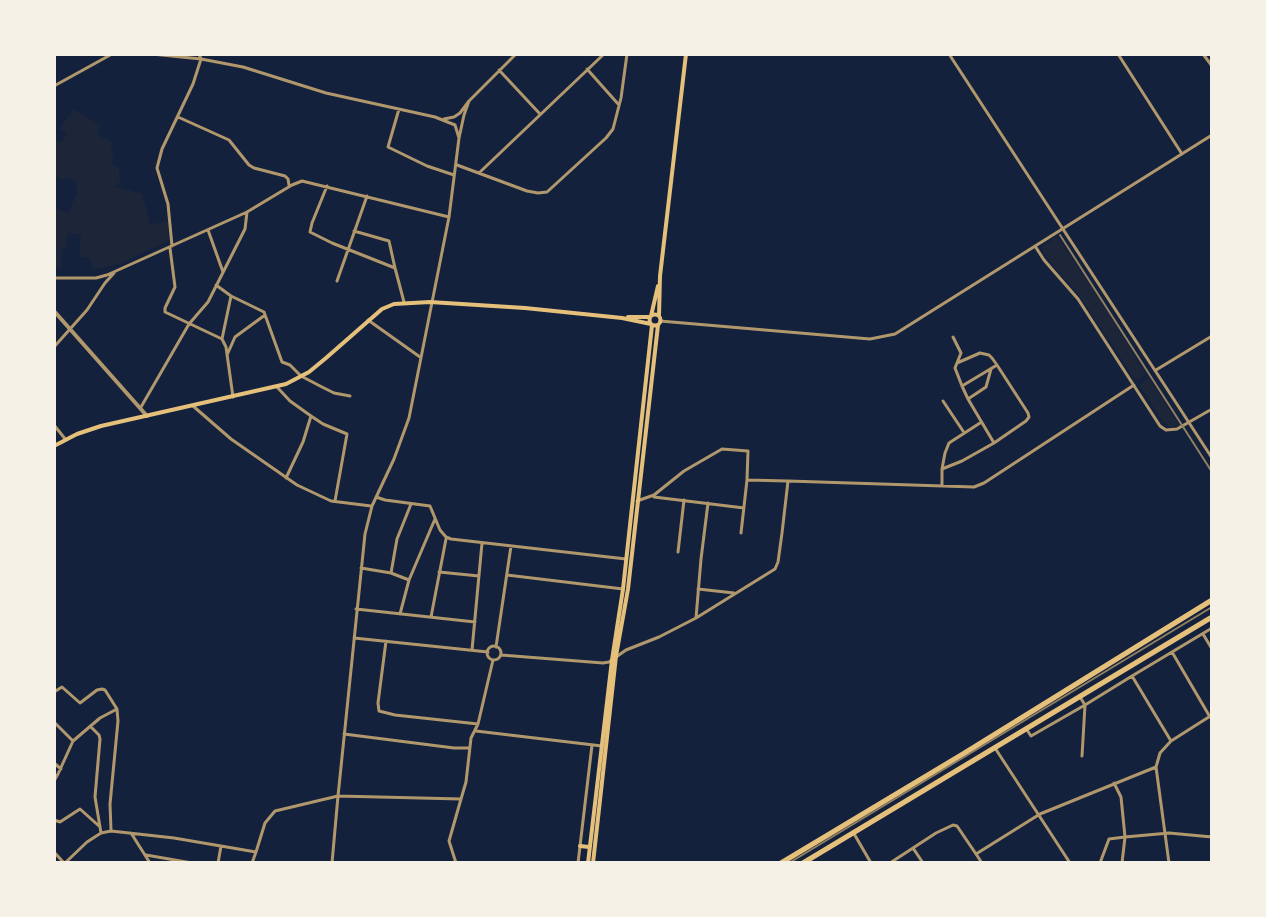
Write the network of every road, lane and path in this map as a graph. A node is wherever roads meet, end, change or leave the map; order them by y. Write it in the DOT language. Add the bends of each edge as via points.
graph roads {
  1 [pos="112,54"];
  2 [pos="152,54"];
  3 [pos="627,54"];
  4 [pos="686,54"];
  5 [pos="949,54"];
  6 [pos="1118,54"];
  7 [pos="1203,54"];
  8 [pos="514,55"];
  9 [pos="603,55"];
  10 [pos="200,56"];
  11 [pos="1212,66"];
  12 [pos="587,69"];
  13 [pos="499,70"];
  14 [pos="54,86"];
  15 [pos="469,101"];
  16 [pos="620,105"];
  17 [pos="399,109"];
  18 [pos="540,114"];
  19 [pos="178,117"];
  20 [pos="440,119"];
  21 [pos="1212,135"];
  22 [pos="459,138"];
  23 [pos="1182,154"];
  24 [pos="457,165"];
  25 [pos="479,173"];
  26 [pos="456,176"];
  27 [pos="290,186"];
  28 [pos="327,186"];
  29 [pos="367,196"];
  30 [pos="247,212"];
  31 [pos="449,217"];
  32 [pos="1063,228"];
  33 [pos="208,230"];
  34 [pos="354,231"];
  35 [pos="1035,246"];
  36 [pos="171,247"];
  37 [pos="348,250"];
  38 [pos="395,268"];
  39 [pos="117,271"];
  40 [pos="223,272"];
  41 [pos="660,276"];
  42 [pos="54,278"];
  43 [pos="337,281"];
  44 [pos="216,285"];
  45 [pos="231,296"];
  46 [pos="433,302"];
  47 [pos="404,303"];
  48 [pos="54,311"];
  49 [pos="266,315"];
  50 [pos="650,316"];
  51 [pos="622,318"];
  52 [pos="368,320"];
  53 [pos="656,322"];
  54 [pos="189,324"];
  55 [pos="70,330"];
  56 [pos="1212,336"];
  57 [pos="953,337"];
  58 [pos="222,339"];
  59 [pos="54,347"];
  60 [pos="227,355"];
  61 [pos="422,358"];
  62 [pos="957,363"];
  63 [pos="997,365"];
  64 [pos="991,369"];
  65 [pos="1156,370"];
  66 [pos="301,376"];
  67 [pos="1134,385"];
  68 [pos="962,386"];
  69 [pos="277,387"];
  70 [pos="350,396"];
  71 [pos="233,397"];
  72 [pos="968,399"];
  73 [pos="943,401"];
  74 [pos="193,406"];
  75 [pos="140,408"];
  76 [pos="1212,409"];
  77 [pos="147,416"];
  78 [pos="311,416"];
  79 [pos="982,422"];
  80 [pos="1190,423"];
  81 [pos="54,425"];
  82 [pos="964,432"];
  83 [pos="66,440"];
  84 [pos="994,443"];
  85 [pos="54,446"];
  86 [pos="1212,458"];
  87 [pos="942,469"];
  88 [pos="286,478"];
  89 [pos="747,480"];
  90 [pos="788,481"];
  91 [pos="942,486"];
  92 [pos="651,496"];
  93 [pos="376,497"];
  94 [pos="684,500"];
  95 [pos="335,501"];
  96 [pos="635,502"];
  97 [pos="708,503"];
  98 [pos="411,504"];
  99 [pos="372,506"];
  100 [pos="744,508"];
  101 [pos="435,519"];
  102 [pos="741,533"];
  103 [pos="446,537"];
  104 [pos="482,543"];
  105 [pos="511,546"];
  106 [pos="678,552"];
  107 [pos="629,560"];
  108 [pos="361,568"];
  109 [pos="439,572"];
  110 [pos="391,573"];
  111 [pos="507,575"];
  112 [pos="479,576"];
  113 [pos="409,580"];
  114 [pos="623,589"];
  115 [pos="698,589"];
  116 [pos="736,594"];
  117 [pos="1212,600"];
  118 [pos="356,609"];
  119 [pos="400,614"];
  120 [pos="431,617"];
  121 [pos="1212,617"];
  122 [pos="696,618"];
  123 [pos="475,622"];
  124 [pos="1212,628"];
  125 [pos="1203,634"];
  126 [pos="354,638"];
  127 [pos="386,641"];
  128 [pos="496,647"];
  129 [pos="1159,649"];
  130 [pos="1212,649"];
  131 [pos="472,651"];
  132 [pos="488,652"];
  133 [pos="1172,652"];
  134 [pos="501,655"];
  135 [pos="1164,657"];
  136 [pos="614,658"];
  137 [pos="493,660"];
  138 [pos="1132,676"];
  139 [pos="54,692"];
  140 [pos="1080,697"];
  141 [pos="1085,705"];
  142 [pos="117,709"];
  143 [pos="1211,716"];
  144 [pos="54,722"];
  145 [pos="478,724"];
  146 [pos="90,726"];
  147 [pos="1027,730"];
  148 [pos="476,731"];
  149 [pos="344,734"];
  150 [pos="73,741"];
  151 [pos="1171,741"];
  152 [pos="592,745"];
  153 [pos="602,746"];
  154 [pos="469,748"];
  155 [pos="995,748"];
  156 [pos="1082,756"];
  157 [pos="54,763"];
  158 [pos="1156,767"];
  159 [pos="61,769"];
  160 [pos="54,781"];
  161 [pos="1114,783"];
  162 [pos="586,794"];
  163 [pos="596,795"];
  164 [pos="338,796"];
  165 [pos="461,799"];
  166 [pos="1040,814"];
  167 [pos="54,820"];
  168 [pos="99,826"];
  169 [pos="111,831"];
  170 [pos="853,832"];
  171 [pos="101,833"];
  172 [pos="131,833"];
  173 [pos="1165,834"];
  174 [pos="1125,837"];
  175 [pos="1212,837"];
  176 [pos="221,846"];
  177 [pos="580,846"];
  178 [pos="589,847"];
  179 [pos="913,848"];
  180 [pos="54,852"];
  181 [pos="256,852"];
  182 [pos="976,854"];
  183 [pos="146,855"];
  184 [pos="1067,862"];
  185 [pos="64,863"];
  186 [pos="150,863"];
  187 [pos="192,863"];
  188 [pos="218,863"];
  189 [pos="252,863"];
  190 [pos="332,863"];
  191 [pos="456,863"];
  192 [pos="578,863"];
  193 [pos="590,863"];
  194 [pos="781,863"];
  195 [pos="803,863"];
  196 [pos="871,863"];
  197 [pos="890,863"];
  198 [pos="923,863"];
  199 [pos="982,863"];
  200 [pos="1100,863"];
  201 [pos="1122,863"];
  202 [pos="1169,863"];
  1 -- 14 [label="street"];
  2 -- 10 [label="street"];
  3 -- 16 [label="street"];
  4 -- 41 [label="main road"];
  5 -- 32 [label="street"];
  6 -- 23 [label="street"];
  7 -- 11 [label="street"];
  8 -- 13 [label="street"];
  9 -- 12 [label="street"];
  10 -- 17 [label="street"];
  10 -- 19 [label="street"];
  12 -- 16 [label="street"];
  12 -- 18 [label="street"];
  13 -- 15 [label="street"];
  13 -- 18 [label="street"];
  15 -- 20 [label="street" via="457,115"];
  15 -- 22 [label="street"];
  16 -- 25 [label="street" via="606,138 547,192 527,191"];
  17 -- 20 [label="street"];
  17 -- 26 [label="street" via="388,147"];
  18 -- 25 [label="street"];
  19 -- 27 [label="street" via="229,140 249,165 285,176"];
  19 -- 36 [label="street" via="157,168 168,204"];
  20 -- 22 [label="street" via="455,125"];
  21 -- 23 [label="street"];
  22 -- 24 [label="street"];
  23 -- 32 [label="street"];
  24 -- 25 [label="street"];
  24 -- 26 [label="street"];
  26 -- 31 [label="street"];
  27 -- 28 [label="street" via="305,181"];
  27 -- 30 [label="street"];
  28 -- 29 [label="street"];
  28 -- 37 [label="street" via="310,231"];
  29 -- 31 [label="street"];
  29 -- 34 [label="street"];
  30 -- 33 [label="street"];
  30 -- 40 [label="street" via="245,229"];
  31 -- 46 [label="street"];
  32 -- 35 [label="street"];
  32 -- 65 [label="street"];
  33 -- 36 [label="street"];
  33 -- 40 [label="street"];
  34 -- 37 [label="street"];
  34 -- 38 [label="street" via="389,241"];
  35 -- 53 [label="street" via="888,337"];
  35 -- 67 [label="street" via="1078,299"];
  36 -- 39 [label="street"];
  36 -- 54 [label="street" via="175,287 165,312"];
  37 -- 38 [label="street"];
  37 -- 43 [label="street"];
  38 -- 47 [label="street"];
  39 -- 42 [label="street" via="96,278"];
  39 -- 55 [label="street"];
  40 -- 44 [label="street"];
  41 -- 50 [label="main road"];
  41 -- 53 [label="main road"];
  44 -- 45 [label="street"];
  44 -- 54 [label="street"];
  45 -- 49 [label="street"];
  45 -- 58 [label="street"];
  46 -- 47 [label="main road"];
  46 -- 51 [label="main road"];
  46 -- 61 [label="street"];
  47 -- 52 [label="main road" via="389,305"];
  48 -- 55 [label="street"];
  49 -- 60 [label="street" via="235,337"];
  49 -- 66 [label="street" via="280,360"];
  50 -- 51 [label="main road"];
  50 -- 53 [label="main road"];
  50 -- 53 [label="main road" via="655,315"];
  51 -- 53 [label="main road"];
  52 -- 61 [label="street"];
  52 -- 66 [label="main road"];
  53 -- 96 [label="main road"];
  54 -- 58 [label="street"];
  54 -- 75 [label="street"];
  55 -- 59 [label="street"];
  55 -- 75 [label="street"];
  56 -- 65 [label="street"];
  57 -- 62 [label="street" via="961,353"];
  58 -- 60 [label="street"];
  60 -- 71 [label="street"];
  61 -- 93 [label="street" via="409,418"];
  62 -- 63 [label="street" via="985,353"];
  62 -- 68 [label="street"];
  63 -- 64 [label="street"];
  63 -- 84 [label="street" via="1029,417"];
  64 -- 68 [label="street"];
  64 -- 72 [label="street" via="986,387"];
  65 -- 80 [label="street"];
  66 -- 69 [label="main road"];
  66 -- 70 [label="street"];
  67 -- 80 [label="street" via="1163,429"];
  67 -- 91 [label="street" via="984,483"];
  68 -- 72 [label="street"];
  69 -- 71 [label="main road"];
  69 -- 78 [label="street"];
  71 -- 74 [label="main road"];
  72 -- 79 [label="street"];
  73 -- 82 [label="street"];
  74 -- 77 [label="main road"];
  74 -- 88 [label="street"];
  75 -- 77 [label="street"];
  76 -- 80 [label="street"];
  77 -- 83 [label="main road"];
  78 -- 88 [label="street"];
  78 -- 95 [label="street" via="347,434"];
  79 -- 82 [label="street"];
  79 -- 84 [label="street"];
  80 -- 86 [label="street"];
  81 -- 83 [label="street"];
  82 -- 87 [label="street" via="949,443"];
  83 -- 85 [label="main road"];
  84 -- 87 [label="street"];
  87 -- 91 [label="street"];
  88 -- 95 [label="street"];
  89 -- 90 [label="street"];
  89 -- 92 [label="street" via="748,451 722,449"];
  89 -- 100 [label="street"];
  90 -- 91 [label="street"];
  90 -- 116 [label="street" via="777,566"];
  92 -- 94 [label="street"];
  92 -- 96 [label="street"];
  93 -- 98 [label="street"];
  93 -- 99 [label="street"];
  94 -- 97 [label="street"];
  94 -- 106 [label="street"];
  95 -- 99 [label="street"];
  96 -- 107 [label="main road"];
  97 -- 100 [label="street"];
  97 -- 115 [label="street"];
  98 -- 101 [label="street" via="430,506"];
  98 -- 110 [label="street"];
  99 -- 108 [label="street"];
  100 -- 102 [label="street"];
  101 -- 103 [label="street"];
  101 -- 113 [label="street"];
  103 -- 104 [label="street"];
  103 -- 109 [label="street"];
  104 -- 105 [label="street"];
  104 -- 112 [label="street"];
  105 -- 107 [label="street"];
  105 -- 111 [label="street"];
  107 -- 114 [label="main road"];
  107 -- 136 [label="main road"];
  108 -- 110 [label="street"];
  108 -- 118 [label="street"];
  109 -- 112 [label="street"];
  109 -- 120 [label="street"];
  110 -- 113 [label="street"];
  111 -- 114 [label="street"];
  111 -- 128 [label="street"];
  112 -- 123 [label="street"];
  113 -- 119 [label="street"];
  114 -- 136 [label="main road"];
  115 -- 116 [label="street"];
  115 -- 122 [label="street"];
  116 -- 122 [label="street"];
  117 -- 194 [label="main road"];
  118 -- 119 [label="street"];
  118 -- 126 [label="street"];
  119 -- 120 [label="street"];
  120 -- 123 [label="street"];
  121 -- 129 [label="main road"];
  122 -- 136 [label="street"];
  123 -- 131 [label="street"];
  124 -- 125 [label="street"];
  125 -- 130 [label="street"];
  125 -- 133 [label="street"];
  126 -- 127 [label="street"];
  126 -- 149 [label="street"];
  127 -- 131 [label="street"];
  127 -- 145 [label="street" via="379,711"];
  128 -- 132 [label="street"];
  128 -- 134 [label="street"];
  129 -- 135 [label="street"];
  129 -- 140 [label="main road"];
  131 -- 132 [label="street"];
  132 -- 137 [label="street"];
  133 -- 135 [label="street"];
  133 -- 143 [label="street"];
  134 -- 136 [label="street" via="603,663"];
  134 -- 137 [label="street"];
  135 -- 138 [label="street"];
  136 -- 153 [label="main road"];
  136 -- 193 [label="main road"];
  137 -- 145 [label="street"];
  138 -- 141 [label="street"];
  138 -- 151 [label="street"];
  139 -- 142 [label="street" via="64,687 80,703 102,689"];
  140 -- 141 [label="street"];
  140 -- 147 [label="main road"];
  141 -- 147 [label="street" via="1031,736"];
  141 -- 156 [label="street"];
  142 -- 146 [label="street"];
  142 -- 169 [label="street"];
  143 -- 151 [label="street"];
  144 -- 150 [label="street"];
  145 -- 148 [label="street"];
  146 -- 150 [label="street"];
  146 -- 168 [label="street" via="100,739 95,797"];
  147 -- 155 [label="main road"];
  148 -- 152 [label="street"];
  148 -- 154 [label="street"];
  149 -- 154 [label="street"];
  149 -- 164 [label="street"];
  150 -- 159 [label="street"];
  151 -- 158 [label="street"];
  152 -- 153 [label="street"];
  152 -- 162 [label="street"];
  153 -- 163 [label="main road"];
  154 -- 165 [label="street"];
  155 -- 166 [label="street"];
  155 -- 170 [label="main road"];
  157 -- 159 [label="street"];
  158 -- 161 [label="street"];
  158 -- 173 [label="street"];
  159 -- 160 [label="street"];
  161 -- 166 [label="street"];
  161 -- 174 [label="street" via="1121,797"];
  162 -- 163 [label="main road"];
  162 -- 177 [label="street"];
  163 -- 178 [label="main road"];
  164 -- 165 [label="street"];
  164 -- 181 [label="street" via="275,811 265,823"];
  164 -- 190 [label="street"];
  165 -- 191 [label="street" via="449,841"];
  166 -- 182 [label="street"];
  166 -- 184 [label="street"];
  167 -- 168 [label="street" via="60,822 80,809"];
  168 -- 171 [label="street"];
  169 -- 171 [label="street"];
  169 -- 172 [label="street"];
  170 -- 195 [label="main road"];
  170 -- 196 [label="street"];
  171 -- 185 [label="street"];
  172 -- 176 [label="street"];
  172 -- 183 [label="street"];
  173 -- 174 [label="street"];
  173 -- 175 [label="street"];
  173 -- 202 [label="street"];
  174 -- 200 [label="street" via="1108,840"];
  174 -- 201 [label="street"];
  176 -- 181 [label="street"];
  176 -- 188 [label="street"];
  177 -- 178 [label="main road"];
  177 -- 192 [label="street"];
  178 -- 193 [label="main road"];
  179 -- 182 [label="street" via="954,825"];
  179 -- 197 [label="street"];
  179 -- 198 [label="street"];
  180 -- 185 [label="street"];
  181 -- 189 [label="street"];
  182 -- 199 [label="street"];
  183 -- 186 [label="street"];
  183 -- 187 [label="street"];
}
